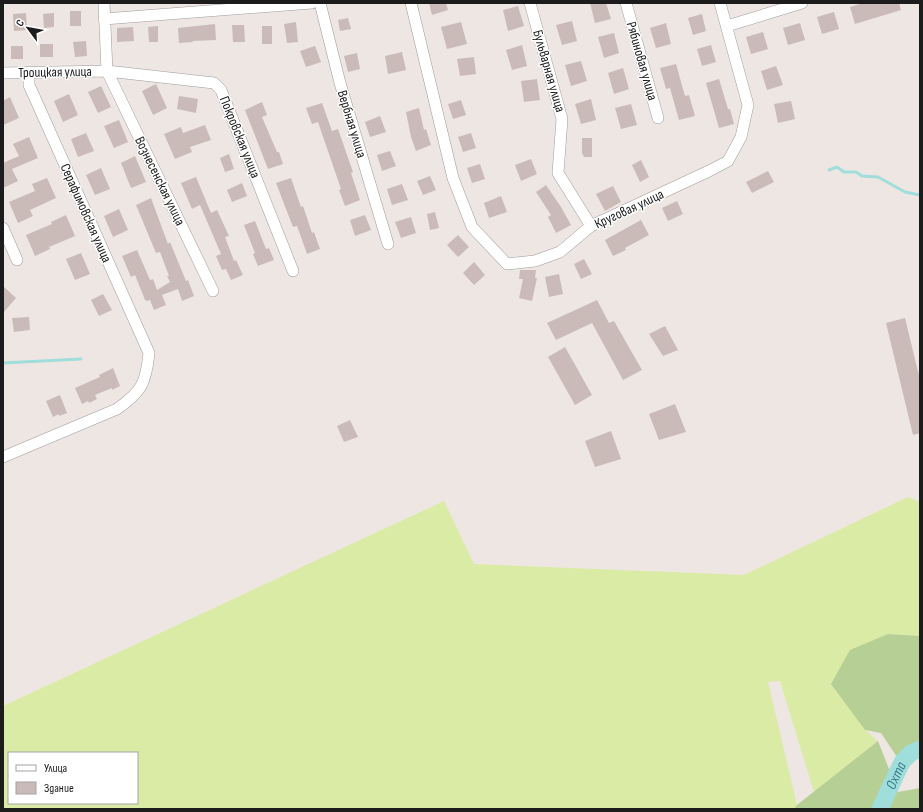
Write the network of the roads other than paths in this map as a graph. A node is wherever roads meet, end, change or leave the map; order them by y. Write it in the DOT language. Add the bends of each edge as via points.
graph roads {
  1 [pos="104,3"];
  2 [pos="312,3"];
  3 [pos="320,3"];
  4 [pos="411,3"];
  5 [pos="530,3"];
  6 [pos="626,3"];
  7 [pos="720,3"];
  8 [pos="802,3"];
  9 [pos="104,19"];
  10 [pos="727,26"];
  11 [pos="107,71"];
  12 [pos="29,72"];
  13 [pos="3,73"];
  14 [pos="658,118"];
  15 [pos="591,226"];
  16 [pos="3,228"];
  17 [pos="388,244"];
  18 [pos="17,260"];
  19 [pos="293,271"];
  20 [pos="212,291"];
  21 [pos="3,457"];
  1 -- 9 [label="street"];
  2 -- 9 [label="street"];
  3 -- 17 [label="street, Вербная улица" via="340,83"];
  4 -- 15 [label="street, Круговая улица" via="453,178 472,228 507,264 535,261 560,252"];
  5 -- 15 [label="street, Бульварная улица" via="562,119 558,173"];
  6 -- 14 [label="street, Рябиновая улица"];
  7 -- 10 [label="street, Круговая улица"];
  8 -- 10 [label="street"];
  9 -- 11 [label="street"];
  10 -- 15 [label="street, Круговая улица" via="748,105 741,138 728,161"];
  11 -- 12 [label="street, Троицкая улица"];
  11 -- 19 [label="street, Покровская улица" via="214,83 221,90"];
  11 -- 20 [label="street, Вознесенская улица"];
  12 -- 13 [label="street, Троицкая улица"];
  12 -- 21 [label="street, Серафимовская улица" via="29,85 149,353 142,385 133,398 117,409"];
  16 -- 18 [label="street"];
}
